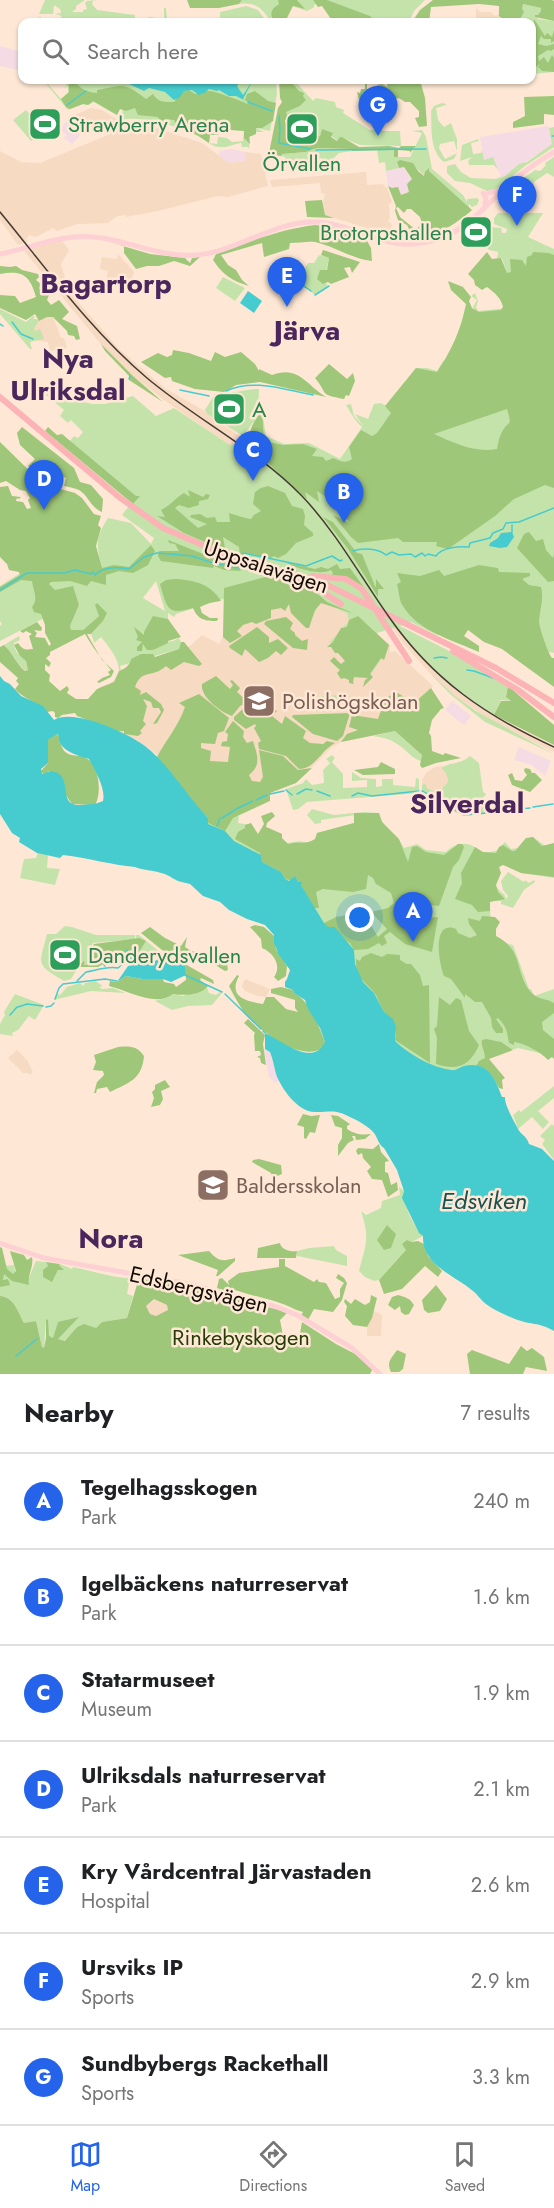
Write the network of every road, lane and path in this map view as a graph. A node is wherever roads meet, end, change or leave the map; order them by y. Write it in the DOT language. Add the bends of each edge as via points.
graph roads {
  1 [pos="554,150"];
  2 [pos="497,191"];
  3 [pos="484,203"];
  4 [pos="407,243"];
  5 [pos="417,243"];
  6 [pos="0,252"];
  7 [pos="0,397"];
  8 [pos="0,402"];
  9 [pos="297,574"];
  10 [pos="288,575"];
  11 [pos="341,604"];
  12 [pos="376,610"];
  13 [pos="390,617"];
  14 [pos="445,646"];
  15 [pos="409,661"];
  16 [pos="554,703"];
  17 [pos="554,717"];
  18 [pos="0,1243"];
  19 [pos="381,1374"];
  1 -- 2 [label="main road"];
  1 -- 5 [label="main road" via="516,178 459,230 437,240"];
  2 -- 3 [label="main road"];
  2 -- 3 [label="main road" via="486,193"];
  3 -- 5 [label="main road" via="452,230"];
  4 -- 5 [label="main road" via="413,250"];
  4 -- 5 [label="main road" via="410,236"];
  4 -- 6 [label="main road" via="385,242 327,224 307,222 209,251 175,255 107,238 75,235"];
  7 -- 9 [label="highway, Uppsalavägen" via="119,497 163,528 219,552"];
  8 -- 10 [label="highway, Uppsalavägen" via="116,500 162,531 219,556"];
  9 -- 12 [label="highway, Uppsalavägen"];
  9 -- 15 [label="highway" via="342,578 356,584"];
  10 -- 11 [label="highway"];
  10 -- 12 [label="highway, Uppsalavägen"];
  12 -- 13 [label="highway, Uppsalavägen"];
  13 -- 14 [label="highway, Uppsalavägen"];
  13 -- 16 [label="highway, Uppsalavägen" via="496,668"];
  14 -- 16 [label="highway, Uppsalavägen"];
  14 -- 17 [label="highway" via="495,674"];
  18 -- 19 [label="main road, Edsbergsvägen" via="44,1258 189,1284 277,1307 352,1348"];
}
